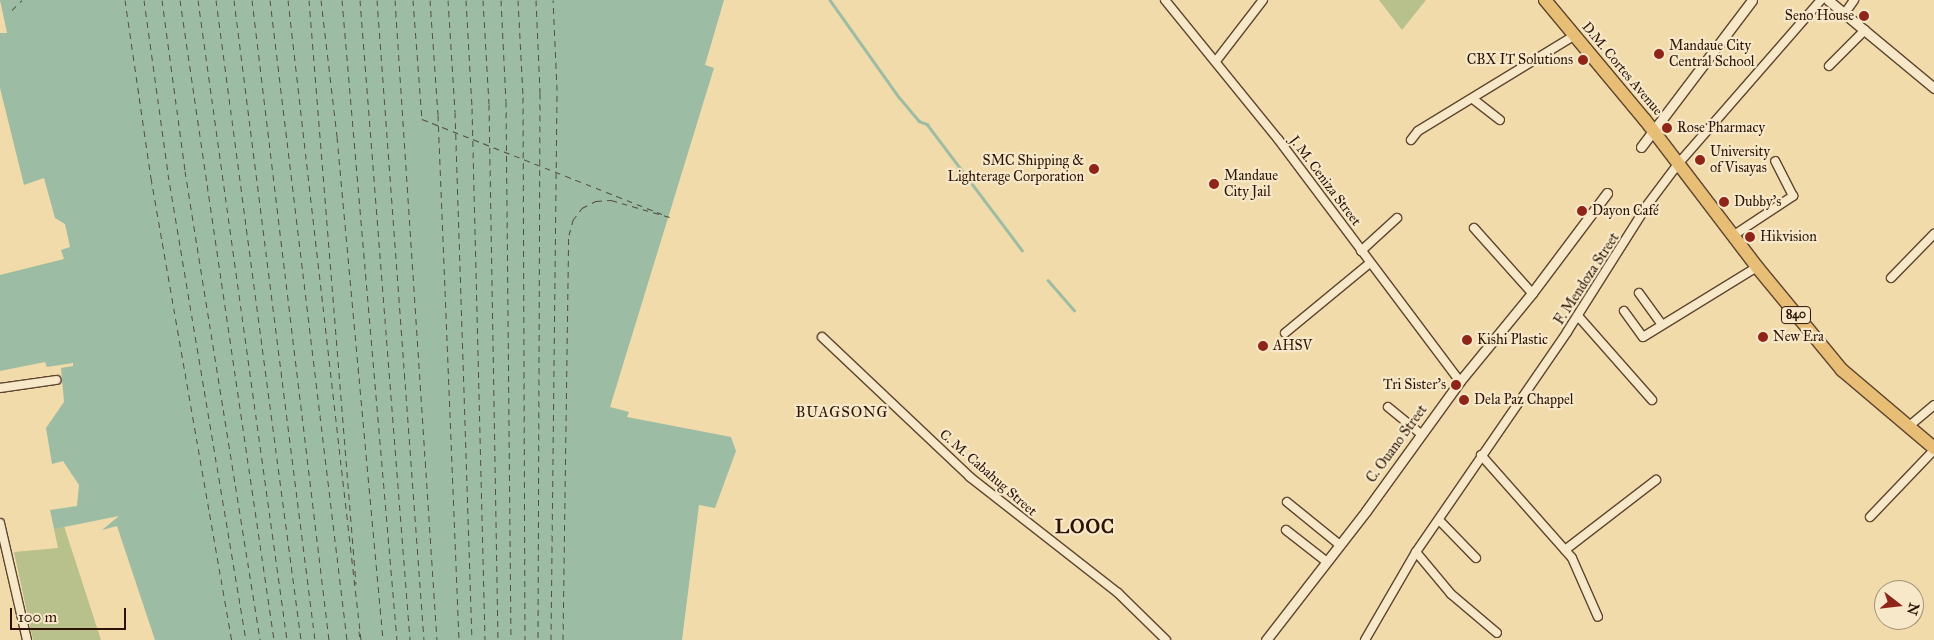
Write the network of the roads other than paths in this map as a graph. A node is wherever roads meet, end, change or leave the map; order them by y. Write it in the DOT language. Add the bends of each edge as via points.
graph roads {
  1 [pos="1165,0"];
  2 [pos="1263,0"];
  3 [pos="1545,0"];
  4 [pos="1752,0"];
  5 [pos="1821,0"];
  6 [pos="1828,0"];
  7 [pos="1854,0"];
  8 [pos="1844,13"];
  9 [pos="1865,30"];
  10 [pos="1575,35"];
  11 [pos="1216,61"];
  12 [pos="1829,66"];
  13 [pos="1934,88"];
  14 [pos="1473,99"];
  15 [pos="1500,120"];
  16 [pos="1654,131"];
  17 [pos="1411,140"];
  18 [pos="1641,148"];
  19 [pos="1775,161"];
  20 [pos="1678,164"];
  21 [pos="1607,192"];
  22 [pos="1397,218"];
  23 [pos="1474,228"];
  24 [pos="1934,234"];
  25 [pos="1734,235"];
  26 [pos="1361,251"];
  27 [pos="1370,263"];
  28 [pos="1757,267"];
  29 [pos="1891,278"];
  30 [pos="1532,293"];
  31 [pos="1638,293"];
  32 [pos="1624,312"];
  33 [pos="1578,316"];
  34 [pos="1662,325"];
  35 [pos="1285,333"];
  36 [pos="822,336"];
  37 [pos="56,380"];
  38 [pos="1460,381"];
  39 [pos="0,388"];
  40 [pos="1652,400"];
  41 [pos="1934,405"];
  42 [pos="1388,407"];
  43 [pos="1908,427"];
  44 [pos="1421,434"];
  45 [pos="1934,449"];
  46 [pos="1481,455"];
  47 [pos="1656,480"];
  48 [pos="1287,502"];
  49 [pos="1870,517"];
  50 [pos="1439,520"];
  51 [pos="0,523"];
  52 [pos="1286,530"];
  53 [pos="1340,545"];
  54 [pos="1565,550"];
  55 [pos="1416,552"];
  56 [pos="1476,558"];
  57 [pos="1327,562"];
  58 [pos="1598,618"];
  59 [pos="1497,633"];
  60 [pos="27,640"];
  61 [pos="1166,640"];
  62 [pos="1266,640"];
  63 [pos="1365,640"];
  1 -- 11 [label="street, J. M. Ceniza Street"];
  2 -- 11 [label="street"];
  3 -- 10 [label="highway, D.M. Cortes Avenue / 840"];
  4 -- 16 [label="street"];
  5 -- 20 [label="street, F. Mendoza Street"];
  6 -- 8 [label="street"];
  7 -- 8 [label="street"];
  8 -- 9 [label="street"];
  9 -- 12 [label="street"];
  9 -- 13 [label="street"];
  10 -- 14 [label="street"];
  10 -- 16 [label="highway, D.M. Cortes Avenue / 840"];
  11 -- 26 [label="street, J. M. Ceniza Street"];
  14 -- 15 [label="street"];
  14 -- 17 [label="street" via="1418,131"];
  16 -- 18 [label="street"];
  16 -- 20 [label="highway, D.M. Cortes Avenue / 840"];
  19 -- 25 [label="street" via="1793,196"];
  20 -- 25 [label="highway, D.M. Cortes Avenue / 840"];
  20 -- 33 [label="street, F. Mendoza Street" via="1648,204"];
  21 -- 30 [label="street, C. Ouano Street"];
  22 -- 26 [label="street"];
  23 -- 30 [label="street"];
  24 -- 29 [label="street"];
  25 -- 28 [label="highway, D.M. Cortes Avenue / 840"];
  26 -- 27 [label="street, J. M. Ceniza Street"];
  27 -- 35 [label="street"];
  27 -- 38 [label="street, J. M. Ceniza Street"];
  28 -- 34 [label="street"];
  28 -- 43 [label="highway, D.M. Cortes Avenue / 840" via="1844,372"];
  30 -- 38 [label="street, C. Ouano Street"];
  31 -- 34 [label="street"];
  32 -- 34 [label="street" via="1643,337"];
  33 -- 40 [label="street"];
  33 -- 46 [label="street, F. Mendoza Street"];
  36 -- 61 [label="street, C. M. Cabahug Street" via="970,477 1118,593"];
  37 -- 39 [label="street"];
  38 -- 44 [label="street, C. Ouano Street"];
  41 -- 43 [label="street"];
  42 -- 44 [label="street"];
  43 -- 45 [label="highway, D.M. Cortes Avenue / 840"];
  44 -- 53 [label="street, C. Ouano Street"];
  45 -- 49 [label="street"];
  46 -- 50 [label="street, F. Mendoza Street"];
  46 -- 54 [label="street"];
  47 -- 54 [label="street"];
  48 -- 53 [label="street"];
  50 -- 55 [label="street, F. Mendoza Street"];
  50 -- 56 [label="street"];
  51 -- 60 [label="street"];
  52 -- 57 [label="street"];
  53 -- 57 [label="street, C. Ouano Street"];
  54 -- 58 [label="street" via="1572,558"];
  55 -- 59 [label="street" via="1451,594"];
  55 -- 63 [label="street, F. Mendoza Street"];
  57 -- 62 [label="street, C. Ouano Street"];
}
